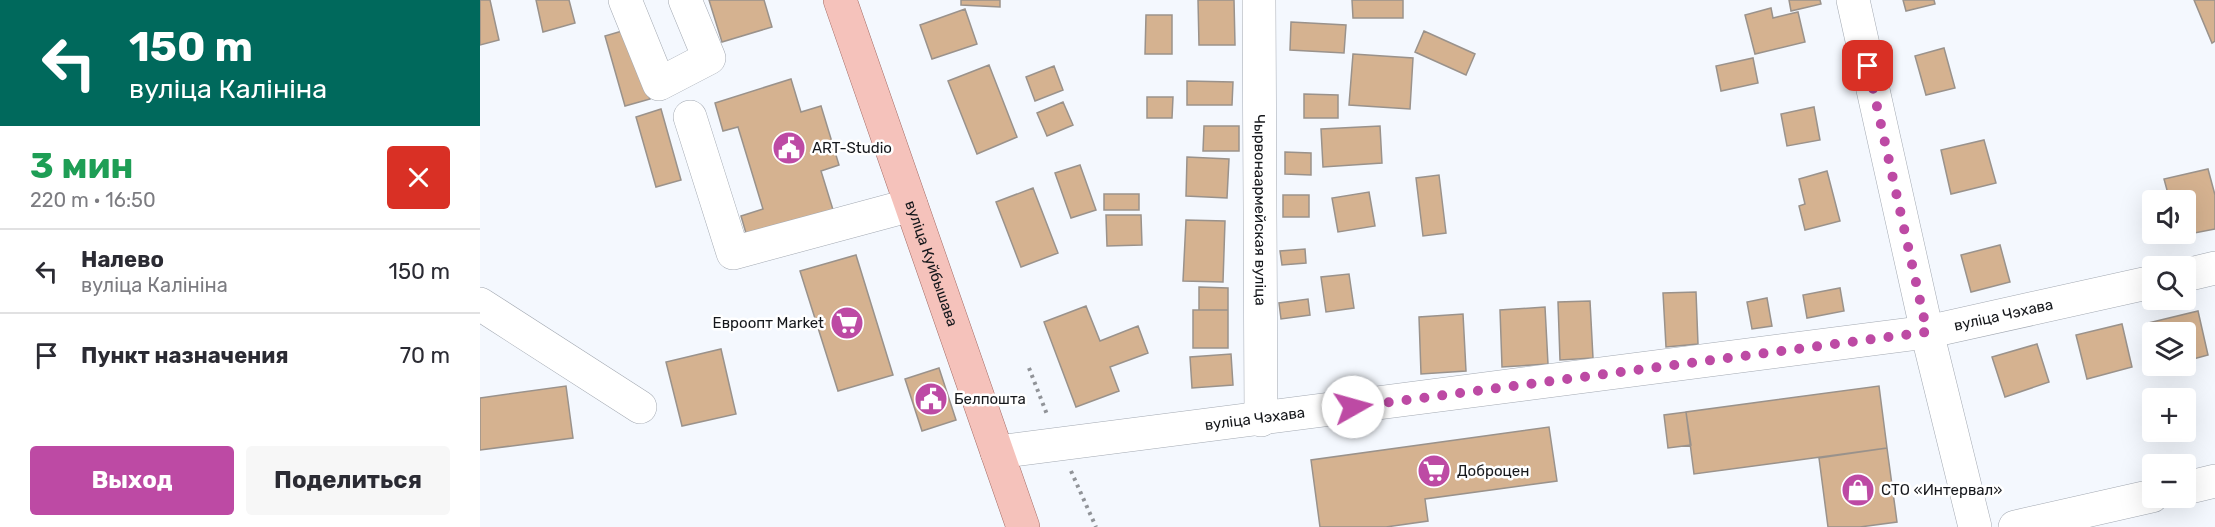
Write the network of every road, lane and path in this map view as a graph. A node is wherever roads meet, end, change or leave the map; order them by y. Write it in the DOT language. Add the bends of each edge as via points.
graph roads {
  1 [pos="625,0"];
  2 [pos="685,0"];
  3 [pos="840,0"];
  4 [pos="1259,0"];
  5 [pos="1853,0"];
  6 [pos="690,117"];
  7 [pos="911,205"];
  8 [pos="2215,268"];
  9 [pos="2196,273"];
  10 [pos="2142,284"];
  11 [pos="480,304"];
  12 [pos="1927,332"];
  13 [pos="640,407"];
  14 [pos="1261,420"];
  15 [pos="997,452"];
  16 [pos="2215,481"];
  17 [pos="2196,486"];
  18 [pos="2142,498"];
  19 [pos="1023,527"];
  20 [pos="1975,527"];
  21 [pos="2016,527"];
  1 -- 2 [label="street" via="659,84 709,58"];
  3 -- 7 [label="main road, вуліца Куйбышава"];
  4 -- 14 [label="street, Чырвонаармейская вуліца"];
  5 -- 12 [label="street"];
  6 -- 7 [label="street" via="733,253"];
  7 -- 15 [label="main road, вуліца Куйбышава"];
  8 -- 9 [label="street"];
  10 -- 12 [label="street, вуліца Чэхава"];
  11 -- 13 [label="street"];
  12 -- 14 [label="street, вуліца Чэхава"];
  12 -- 20 [label="street"];
  14 -- 15 [label="street, вуліца Чэхава"];
  15 -- 19 [label="main road, вуліца Куйбышава"];
  16 -- 17 [label="street"];
  18 -- 21 [label="street"];
}
